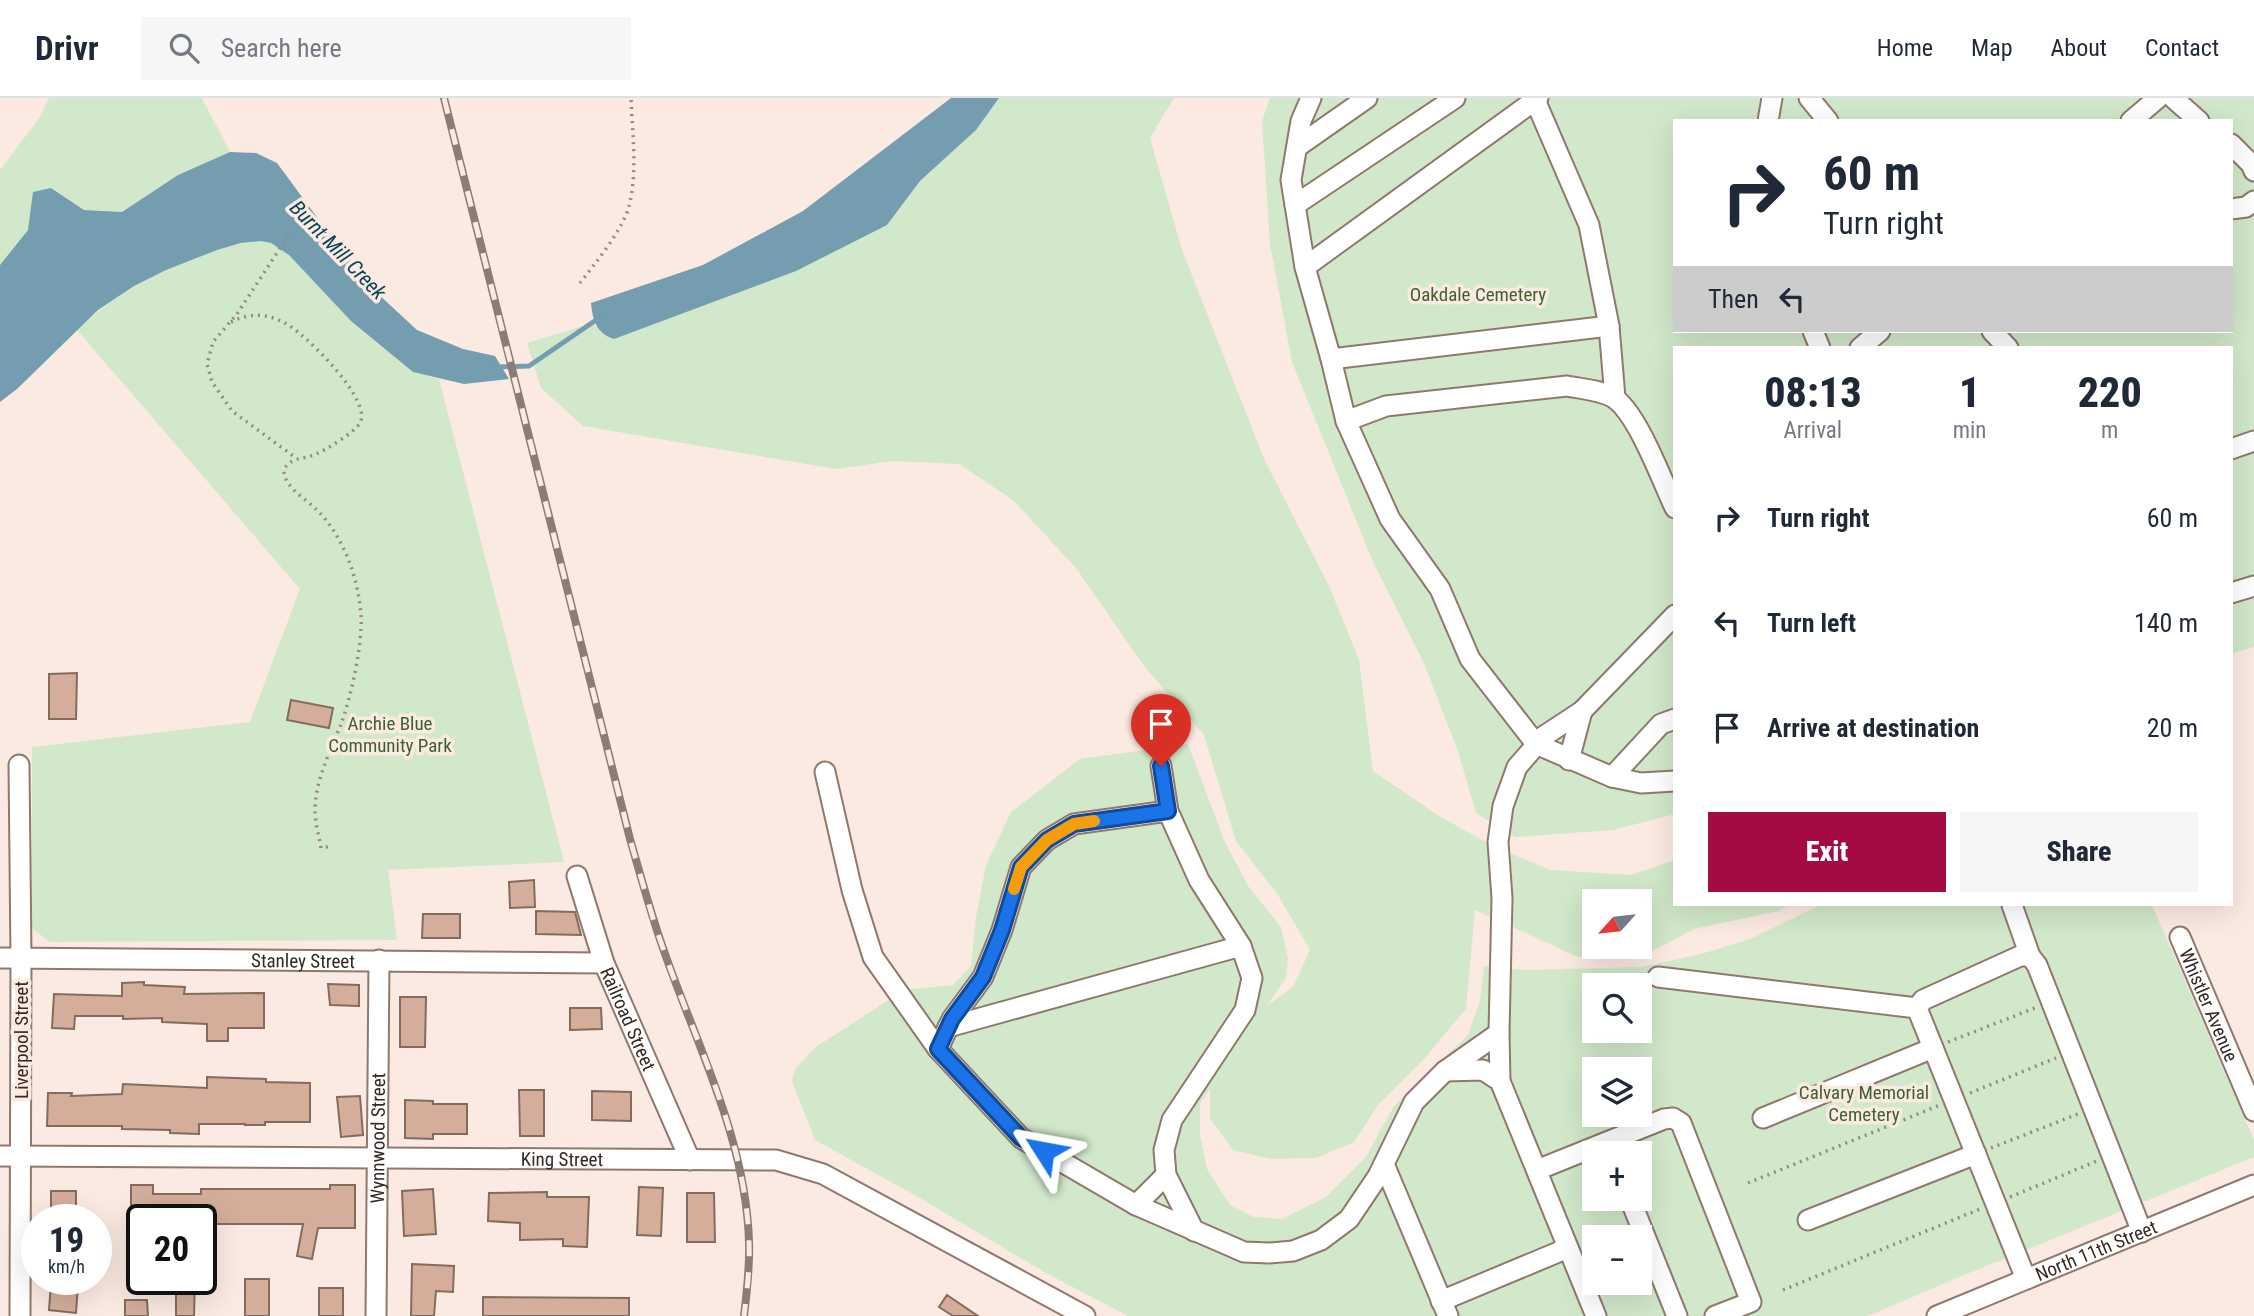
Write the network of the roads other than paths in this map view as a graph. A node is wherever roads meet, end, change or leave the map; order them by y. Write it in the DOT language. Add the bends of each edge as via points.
graph roads {
  1 [pos="1311,98"];
  2 [pos="1367,98"];
  3 [pos="1455,98"];
  4 [pos="1772,98"];
  5 [pos="1809,98"];
  6 [pos="2173,98"];
  7 [pos="1536,99"];
  8 [pos="2152,100"];
  9 [pos="1768,119"];
  10 [pos="1826,119"];
  11 [pos="2133,119"];
  12 [pos="2197,119"];
  13 [pos="2233,146"];
  14 [pos="1297,147"];
  15 [pos="2254,171"];
  16 [pos="2254,201"];
  17 [pos="1295,205"];
  18 [pos="2233,209"];
  19 [pos="1304,267"];
  20 [pos="1609,326"];
  21 [pos="1994,333"];
  22 [pos="2006,346"];
  23 [pos="1331,359"];
  24 [pos="1615,398"];
  25 [pos="1346,421"];
  26 [pos="2254,441"];
  27 [pos="2233,448"];
  28 [pos="1673,504"];
  29 [pos="2254,586"];
  30 [pos="2233,592"];
  31 [pos="1673,617"];
  32 [pos="1582,711"];
  33 [pos="1673,720"];
  34 [pos="1536,744"];
  35 [pos="1569,760"];
  36 [pos="19,765"];
  37 [pos="1161,766"];
  38 [pos="825,772"];
  39 [pos="1612,777"];
  40 [pos="1673,781"];
  41 [pos="1168,811"];
  42 [pos="577,876"];
  43 [pos="2012,906"];
  44 [pos="2180,937"];
  45 [pos="1241,946"];
  46 [pos="2030,956"];
  47 [pos="0,958"];
  48 [pos="21,958"];
  49 [pos="379,961"];
  50 [pos="604,963"];
  51 [pos="1658,977"];
  52 [pos="1917,1008"];
  53 [pos="948,1027"];
  54 [pos="1499,1033"];
  55 [pos="1933,1048"];
  56 [pos="938,1049"];
  57 [pos="1445,1071"];
  58 [pos="1500,1081"];
  59 [pos="2254,1111"];
  60 [pos="1763,1118"];
  61 [pos="1622,1141"];
  62 [pos="1976,1154"];
  63 [pos="0,1156"];
  64 [pos="20,1156"];
  65 [pos="1582,1156"];
  66 [pos="378,1159"];
  67 [pos="690,1160"];
  68 [pos="1384,1164"];
  69 [pos="1537,1170"];
  70 [pos="1166,1175"];
  71 [pos="2254,1185"];
  72 [pos="1136,1205"];
  73 [pos="1635,1211"];
  74 [pos="1808,1220"];
  75 [pos="1194,1231"];
  76 [pos="2142,1232"];
  77 [pos="1568,1248"];
  78 [pos="2026,1279"];
  79 [pos="1445,1308"];
  80 [pos="20,1316"];
  81 [pos="376,1316"];
  82 [pos="1085,1316"];
  83 [pos="1596,1316"];
  84 [pos="1677,1316"];
  85 [pos="1715,1316"];
  86 [pos="1937,1316"];
  1 -- 14 [label="street"];
  2 -- 14 [label="street"];
  3 -- 17 [label="street"];
  4 -- 9 [label="street"];
  5 -- 10 [label="street"];
  6 -- 12 [label="street"];
  7 -- 19 [label="street"];
  7 -- 20 [label="street" via="1589,225"];
  8 -- 11 [label="street"];
  13 -- 15 [label="street"];
  14 -- 17 [label="street" via="1291,180"];
  16 -- 18 [label="street"];
  17 -- 19 [label="street"];
  19 -- 23 [label="street"];
  20 -- 23 [label="street"];
  20 -- 24 [label="street"];
  21 -- 22 [label="street"];
  23 -- 25 [label="street"];
  24 -- 25 [label="street" via="1567,386 1386,406"];
  24 -- 28 [label="street" via="1633,419"];
  25 -- 34 [label="street" via="1390,519 1440,589 1470,659"];
  26 -- 27 [label="street"];
  29 -- 30 [label="street"];
  31 -- 32 [label="street"];
  32 -- 34 [label="street"];
  32 -- 35 [label="street"];
  33 -- 39 [label="street" via="1661,724"];
  34 -- 35 [label="street"];
  34 -- 54 [label="street" via="1517,767 1503,806 1498,858 1502,898"];
  35 -- 39 [label="street"];
  36 -- 48 [label="street, Liverpool Street"];
  37 -- 41 [label="street"];
  38 -- 56 [label="street" via="852,890 873,957"];
  39 -- 40 [label="street" via="1642,783"];
  41 -- 45 [label="street" via="1199,880"];
  41 -- 53 [label="street" via="1074,824 1047,840 1021,867 983,977"];
  42 -- 50 [label="street, Railroad Street"];
  43 -- 46 [label="street"];
  44 -- 59 [label="street, Whistler Avenue"];
  45 -- 53 [label="street"];
  45 -- 70 [label="street" via="1252,978 1245,1010 1172,1120 1164,1150"];
  46 -- 52 [label="street" via="2020,956 1923,1000"];
  46 -- 76 [label="street"];
  47 -- 48 [label="street, Stanley Street"];
  48 -- 49 [label="street, Stanley Street"];
  48 -- 64 [label="street, Liverpool Street"];
  49 -- 50 [label="street, Stanley Street"];
  49 -- 66 [label="street, Wynnwood Street"];
  50 -- 67 [label="street, Railroad Street"];
  51 -- 52 [label="street"];
  52 -- 55 [label="street"];
  53 -- 56 [label="street"];
  54 -- 57 [label="street"];
  54 -- 58 [label="street"];
  55 -- 60 [label="street"];
  55 -- 62 [label="street"];
  56 -- 72 [label="street" via="1021,1138"];
  57 -- 58 [label="street" via="1483,1070"];
  57 -- 68 [label="street" via="1414,1102"];
  58 -- 69 [label="street"];
  61 -- 85 [label="street" via="1664,1119 1681,1123 1751,1302"];
  62 -- 74 [label="street"];
  62 -- 78 [label="street"];
  63 -- 64 [label="street, King Street"];
  64 -- 66 [label="street, King Street"];
  64 -- 80 [label="street, Liverpool Street"];
  65 -- 69 [label="street"];
  66 -- 67 [label="street, King Street"];
  66 -- 81 [label="street, Wynnwood Street"];
  67 -- 82 [label="street, King Street" via="765,1159 823,1174"];
  68 -- 75 [label="street" via="1349,1219 1321,1240 1293,1251 1244,1252"];
  68 -- 79 [label="street"];
  69 -- 77 [label="street"];
  70 -- 72 [label="street"];
  70 -- 75 [label="street"];
  71 -- 76 [label="street, North 11th Street"];
  72 -- 75 [label="street"];
  73 -- 84 [label="street"];
  76 -- 78 [label="street, North 11th Street"];
  77 -- 79 [label="street"];
  77 -- 83 [label="street"];
  78 -- 86 [label="street, North 11th Street"];
}
